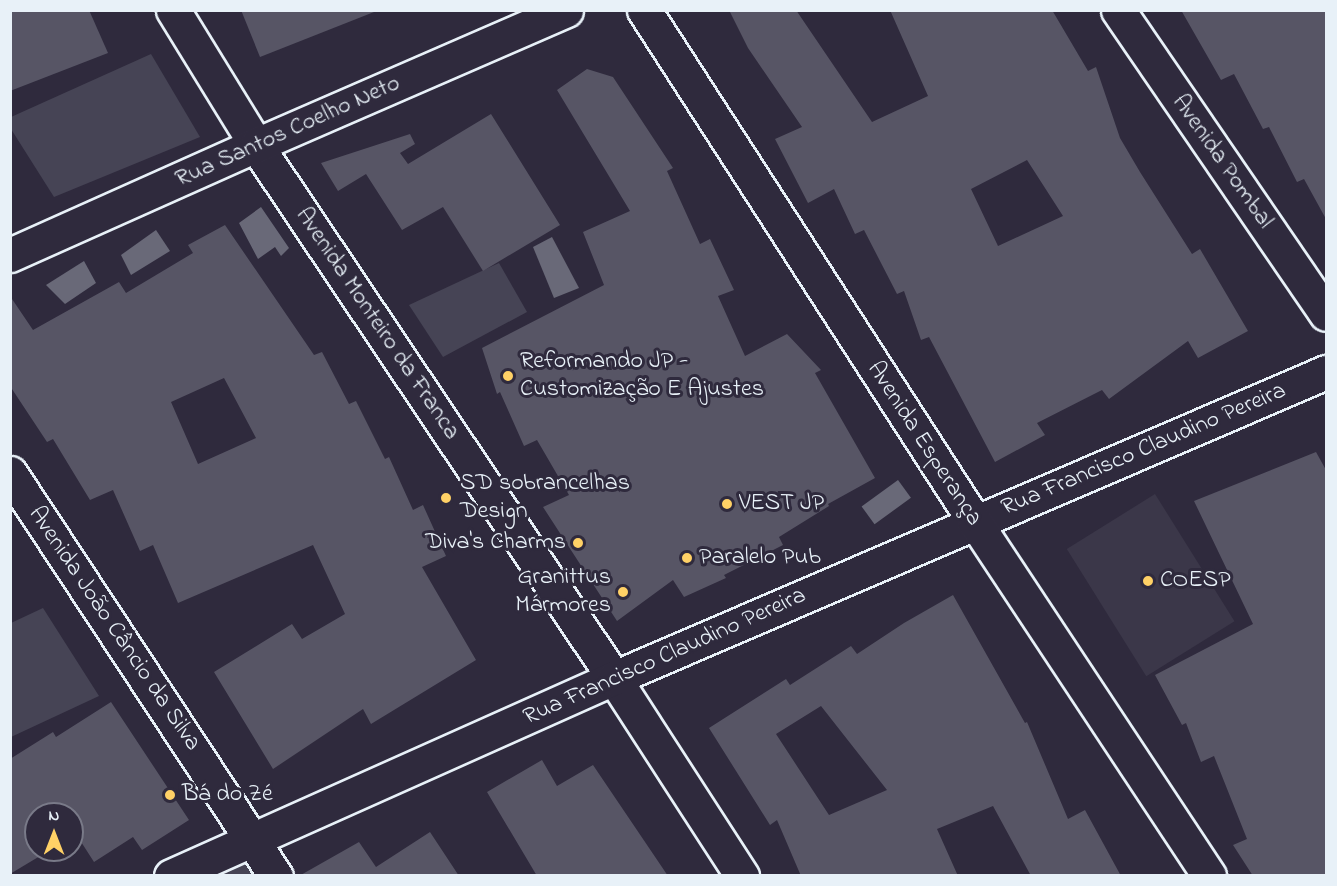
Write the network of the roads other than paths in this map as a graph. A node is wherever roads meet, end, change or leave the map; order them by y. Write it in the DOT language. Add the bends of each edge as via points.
graph roads {
  1 [pos="173,10"];
  2 [pos="566,10"];
  3 [pos="644,10"];
  4 [pos="1118,10"];
  5 [pos="256,145"];
  6 [pos="10,255"];
  7 [pos="1326,314"];
  8 [pos="1326,372"];
  9 [pos="10,473"];
  10 [pos="975,522"];
  11 [pos="614,678"];
  12 [pos="252,838"];
  13 [pos="171,876"];
  14 [pos="276,876"];
  15 [pos="742,876"];
  16 [pos="1209,876"];
  1 -- 5 [label="street, Avenida Monteiro da Franca"];
  2 -- 5 [label="street, Rua Santos Coelho Neto"];
  3 -- 10 [label="street, Avenida Esperança"];
  4 -- 7 [label="street, Avenida Pombal"];
  5 -- 6 [label="street, Rua Santos Coelho Neto"];
  5 -- 11 [label="street, Avenida Monteiro da Franca"];
  8 -- 10 [label="street, Rua Francisco Claudino Pereira"];
  9 -- 12 [label="street, Avenida João Câncio da Silva"];
  10 -- 11 [label="street, Rua Francisco Claudino Pereira"];
  10 -- 16 [label="street, Avenida Esperança"];
  11 -- 12 [label="street, Rua Francisco Claudino Pereira"];
  11 -- 15 [label="street, Avenida Monteiro da Franca"];
  12 -- 13 [label="street, Rua Francisco Claudino Pereira"];
  12 -- 14 [label="street, Avenida João Câncio da Silva"];
}
